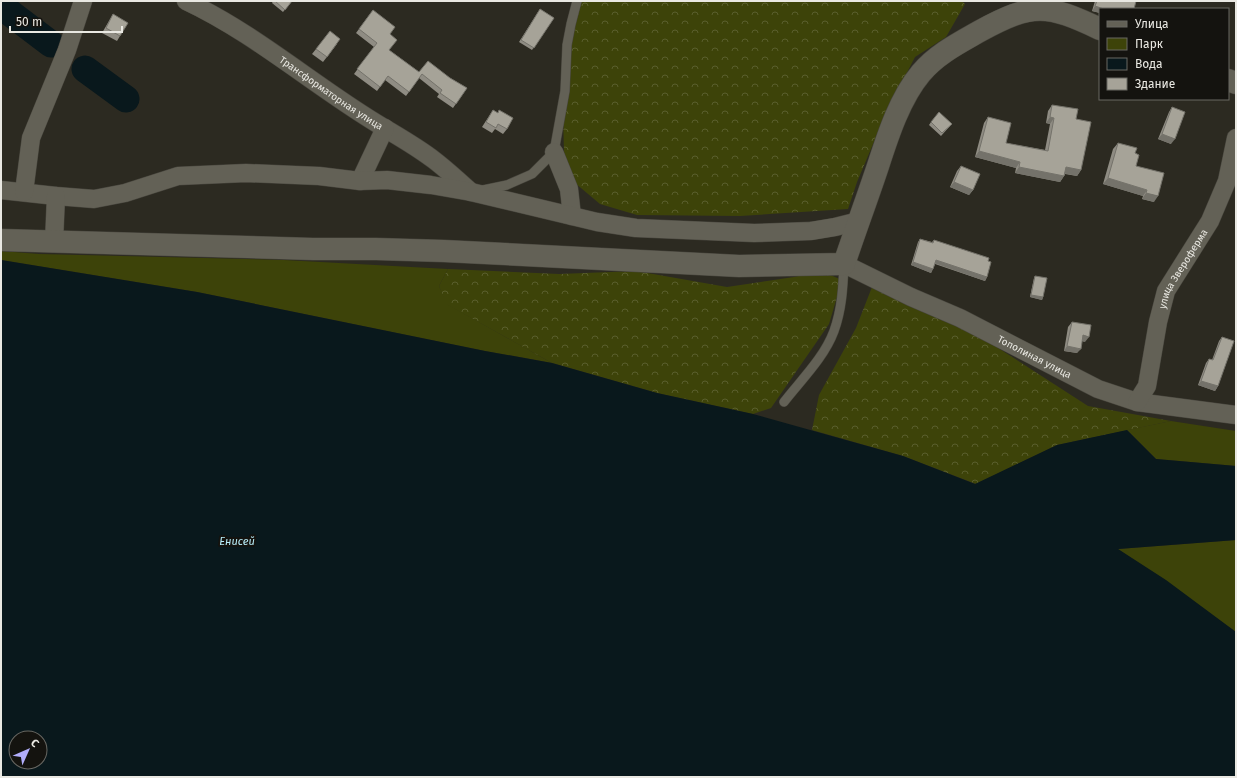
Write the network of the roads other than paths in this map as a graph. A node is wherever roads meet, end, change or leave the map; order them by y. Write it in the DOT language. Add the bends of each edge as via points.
graph roads {
  1 [pos="83,1"];
  2 [pos="186,1"];
  3 [pos="577,1"];
  4 [pos="1028,5"];
  5 [pos="1099,29"];
  6 [pos="385,128"];
  7 [pos="1236,138"];
  8 [pos="554,152"];
  9 [pos="360,181"];
  10 [pos="1,190"];
  11 [pos="24,192"];
  12 [pos="471,192"];
  13 [pos="56,196"];
  14 [pos="572,216"];
  15 [pos="859,221"];
  16 [pos="1,240"];
  17 [pos="54,242"];
  18 [pos="844,264"];
  19 [pos="784,402"];
  20 [pos="1137,402"];
  21 [pos="1236,415"];
  1 -- 11 [label="street" via="67,50 31,138"];
  2 -- 6 [label="street, Трансформаторная улица" via="244,34"];
  3 -- 8 [label="lane" via="568,38 565,91"];
  4 -- 5 [label="street" via="1060,12"];
  4 -- 15 [label="street" via="955,45 941,54 920,74 890,130"];
  6 -- 9 [label="street"];
  6 -- 12 [label="street, Трансформаторная улица" via="434,160"];
  7 -- 20 [label="street, улица Звероферма" via="1227,181 1210,220 1166,291 1147,386"];
  8 -- 12 [label="lane" via="532,174 507,186"];
  8 -- 14 [label="street" via="569,189"];
  9 -- 12 [label="street" via="387,180"];
  9 -- 13 [label="street" via="246,172 178,176 125,193 94,199"];
  10 -- 11 [label="street"];
  11 -- 13 [label="street"];
  12 -- 14 [label="street"];
  13 -- 17 [label="street"];
  14 -- 15 [label="street" via="636,228 754,233 811,230"];
  15 -- 18 [label="street"];
  16 -- 17 [label="street"];
  17 -- 18 [label="street" via="444,251 739,266"];
  18 -- 19 [label="lane" via="842,296 834,331 821,355"];
  18 -- 20 [label="street, Тополиная улица" via="967,321 1098,389"];
  20 -- 21 [label="street, Тополиная улица"];
}
